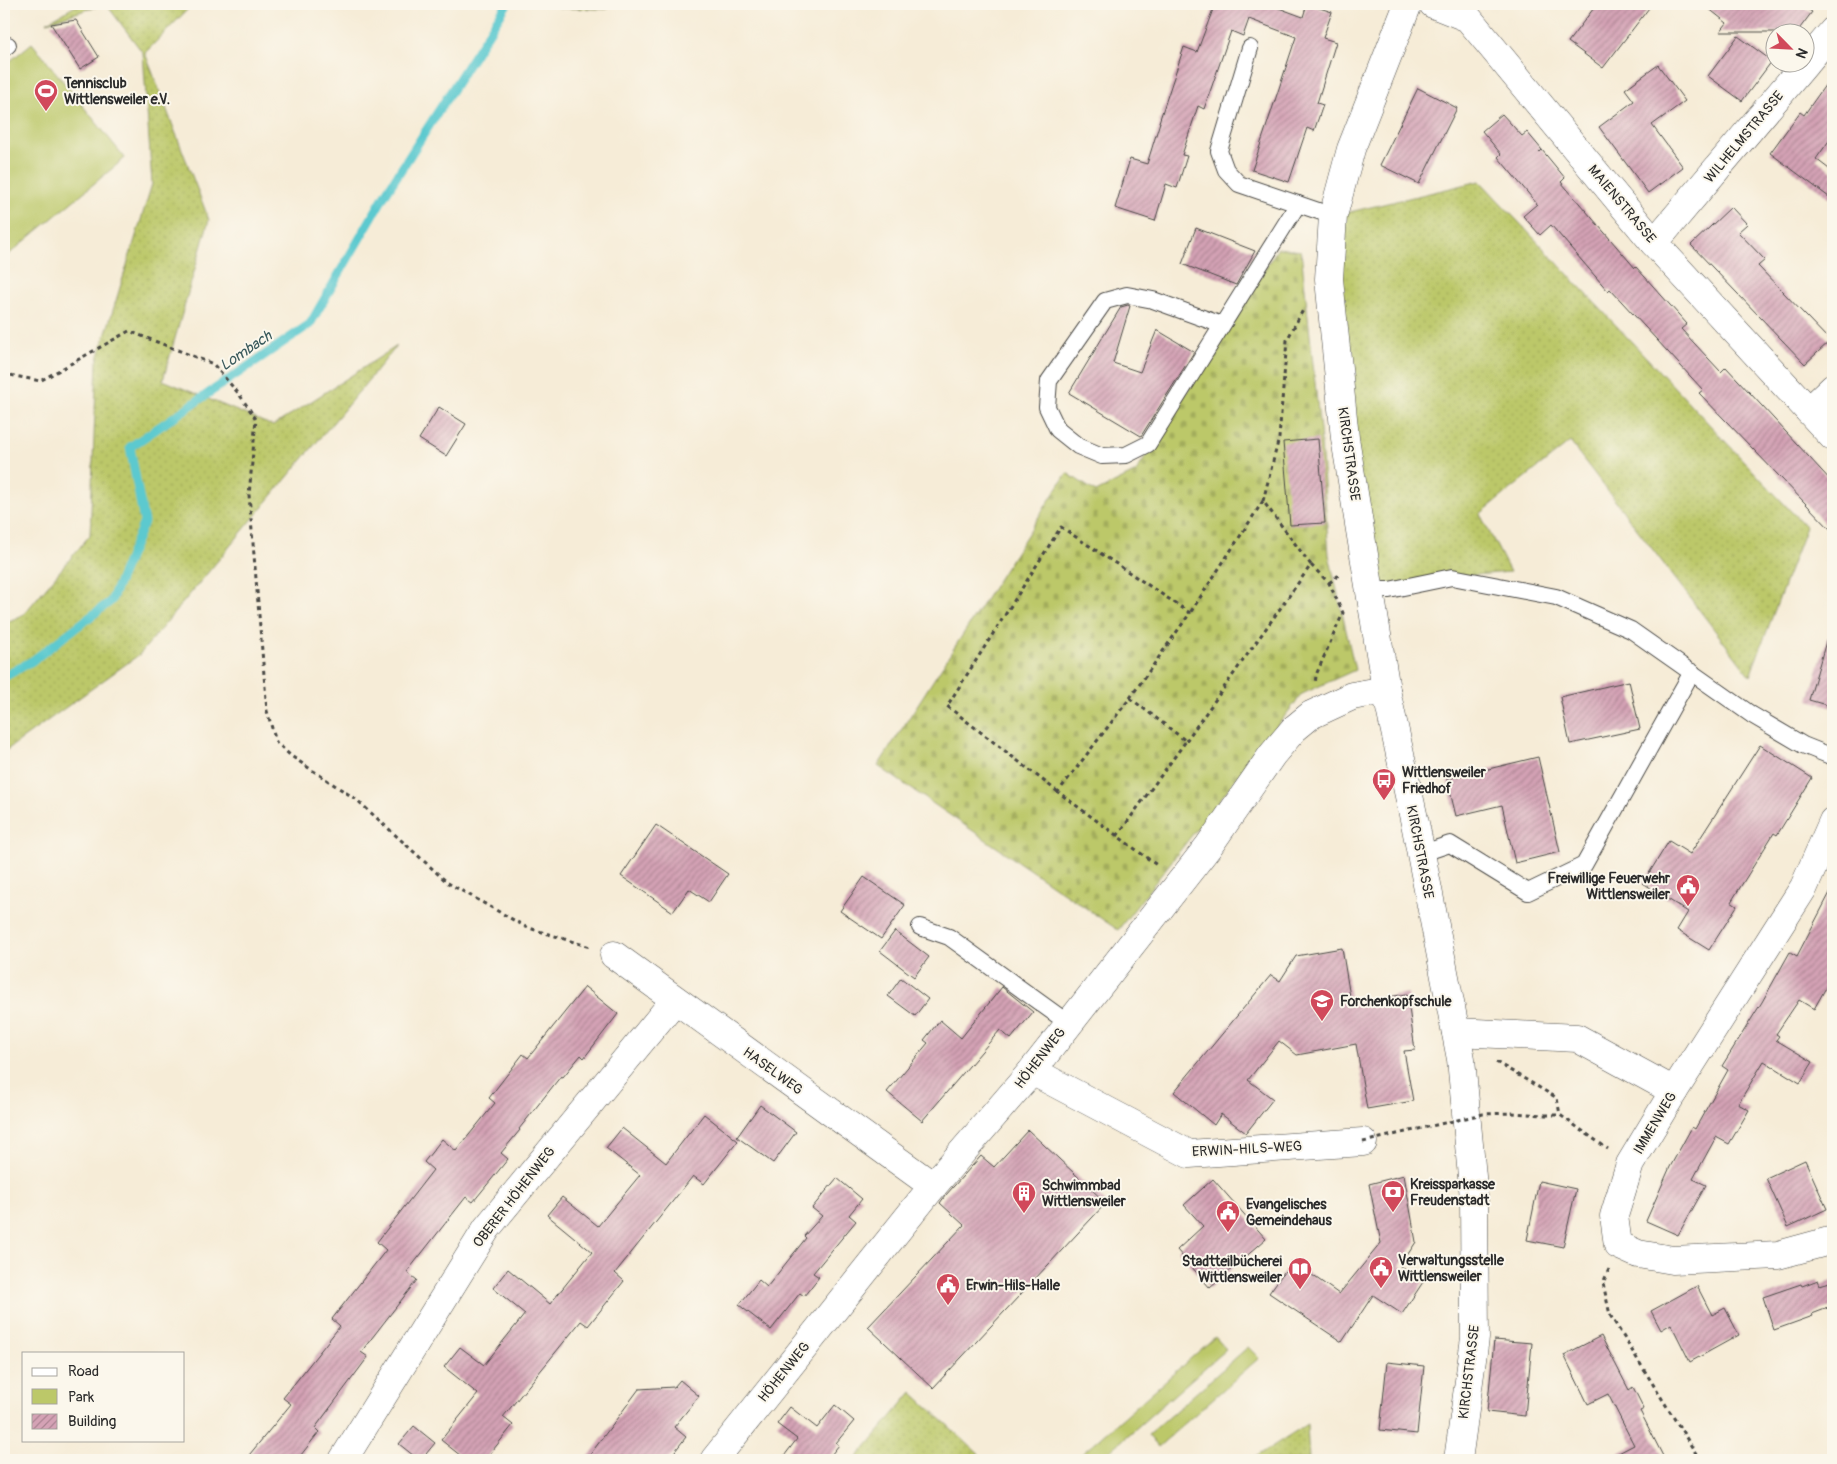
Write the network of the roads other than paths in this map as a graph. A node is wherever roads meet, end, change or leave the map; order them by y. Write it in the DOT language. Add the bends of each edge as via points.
graph roads {
  1 [pos="1408,4"];
  2 [pos="1433,4"];
  3 [pos="1474,11"];
  4 [pos="1833,31"];
  5 [pos="1250,48"];
  6 [pos="1298,204"];
  7 [pos="1333,216"];
  8 [pos="1654,243"];
  9 [pos="1222,325"];
  10 [pos="1833,388"];
  11 [pos="1809,411"];
  12 [pos="1833,437"];
  13 [pos="1369,590"];
  14 [pos="1692,672"];
  15 [pos="1386,690"];
  16 [pos="1833,756"];
  17 [pos="1833,821"];
  18 [pos="1420,854"];
  19 [pos="920,927"];
  20 [pos="614,955"];
  21 [pos="675,1000"];
  22 [pos="1068,1023"];
  23 [pos="1456,1032"];
  24 [pos="1032,1071"];
  25 [pos="1674,1090"];
  26 [pos="1363,1142"];
  27 [pos="933,1186"];
  28 [pos="1833,1240"];
  29 [pos="343,1460"];
  30 [pos="714,1460"];
  31 [pos="1458,1460"];
  1 -- 7 [label="street, KIRCHSTRASSE" via="1351,149"];
  2 -- 3 [label="street, MAIENSTRASSE"];
  3 -- 8 [label="street, MAIENSTRASSE"];
  4 -- 8 [label="street, WILHELMSTRASSE"];
  5 -- 6 [label="lane" via="1219,151 1226,170 1239,184"];
  6 -- 7 [label="lane"];
  6 -- 9 [label="lane"];
  7 -- 13 [label="street, KIRCHSTRASSE" via="1329,279 1345,438"];
  8 -- 11 [label="street, MAIENSTRASSE"];
  9 -- 9 [label="lane" via="1148,444 1126,455 1102,456 1078,446 1058,430 1047,407 1049,381 1105,301 1128,295 1153,300"];
  10 -- 11 [label="street"];
  11 -- 12 [label="street, MAIENSTRASSE"];
  13 -- 14 [label="lane" via="1389,590 1452,577 1556,597 1631,630"];
  13 -- 15 [label="street, KIRCHSTRASSE"];
  14 -- 16 [label="lane" via="1752,715 1803,745"];
  14 -- 18 [label="lane" via="1584,865 1528,892 1450,844"];
  15 -- 18 [label="street, KIRCHSTRASSE"];
  15 -- 22 [label="street, HÖHENWEG" via="1352,696 1311,714 1294,729 1208,847"];
  17 -- 25 [label="street, IMMENWEG" via="1804,888"];
  18 -- 23 [label="street, KIRCHSTRASSE"];
  19 -- 22 [label="lane" via="949,937"];
  20 -- 21 [label="street, HASELWEG"];
  21 -- 27 [label="street, HASELWEG"];
  21 -- 29 [label="street, OBERER HÖHENWEG" via="486,1228"];
  22 -- 24 [label="street, HÖHENWEG"];
  23 -- 25 [label="street" via="1577,1038"];
  23 -- 31 [label="street, KIRCHSTRASSE" via="1474,1198 1475,1338"];
  24 -- 26 [label="street, ERWIN-HILS-WEG" via="1189,1154"];
  24 -- 27 [label="street, HÖHENWEG"];
  25 -- 28 [label="street, IMMENWEG" via="1630,1164 1614,1216 1618,1245 1638,1254 1673,1260 1778,1255"];
  27 -- 30 [label="street, HÖHENWEG"];
}
